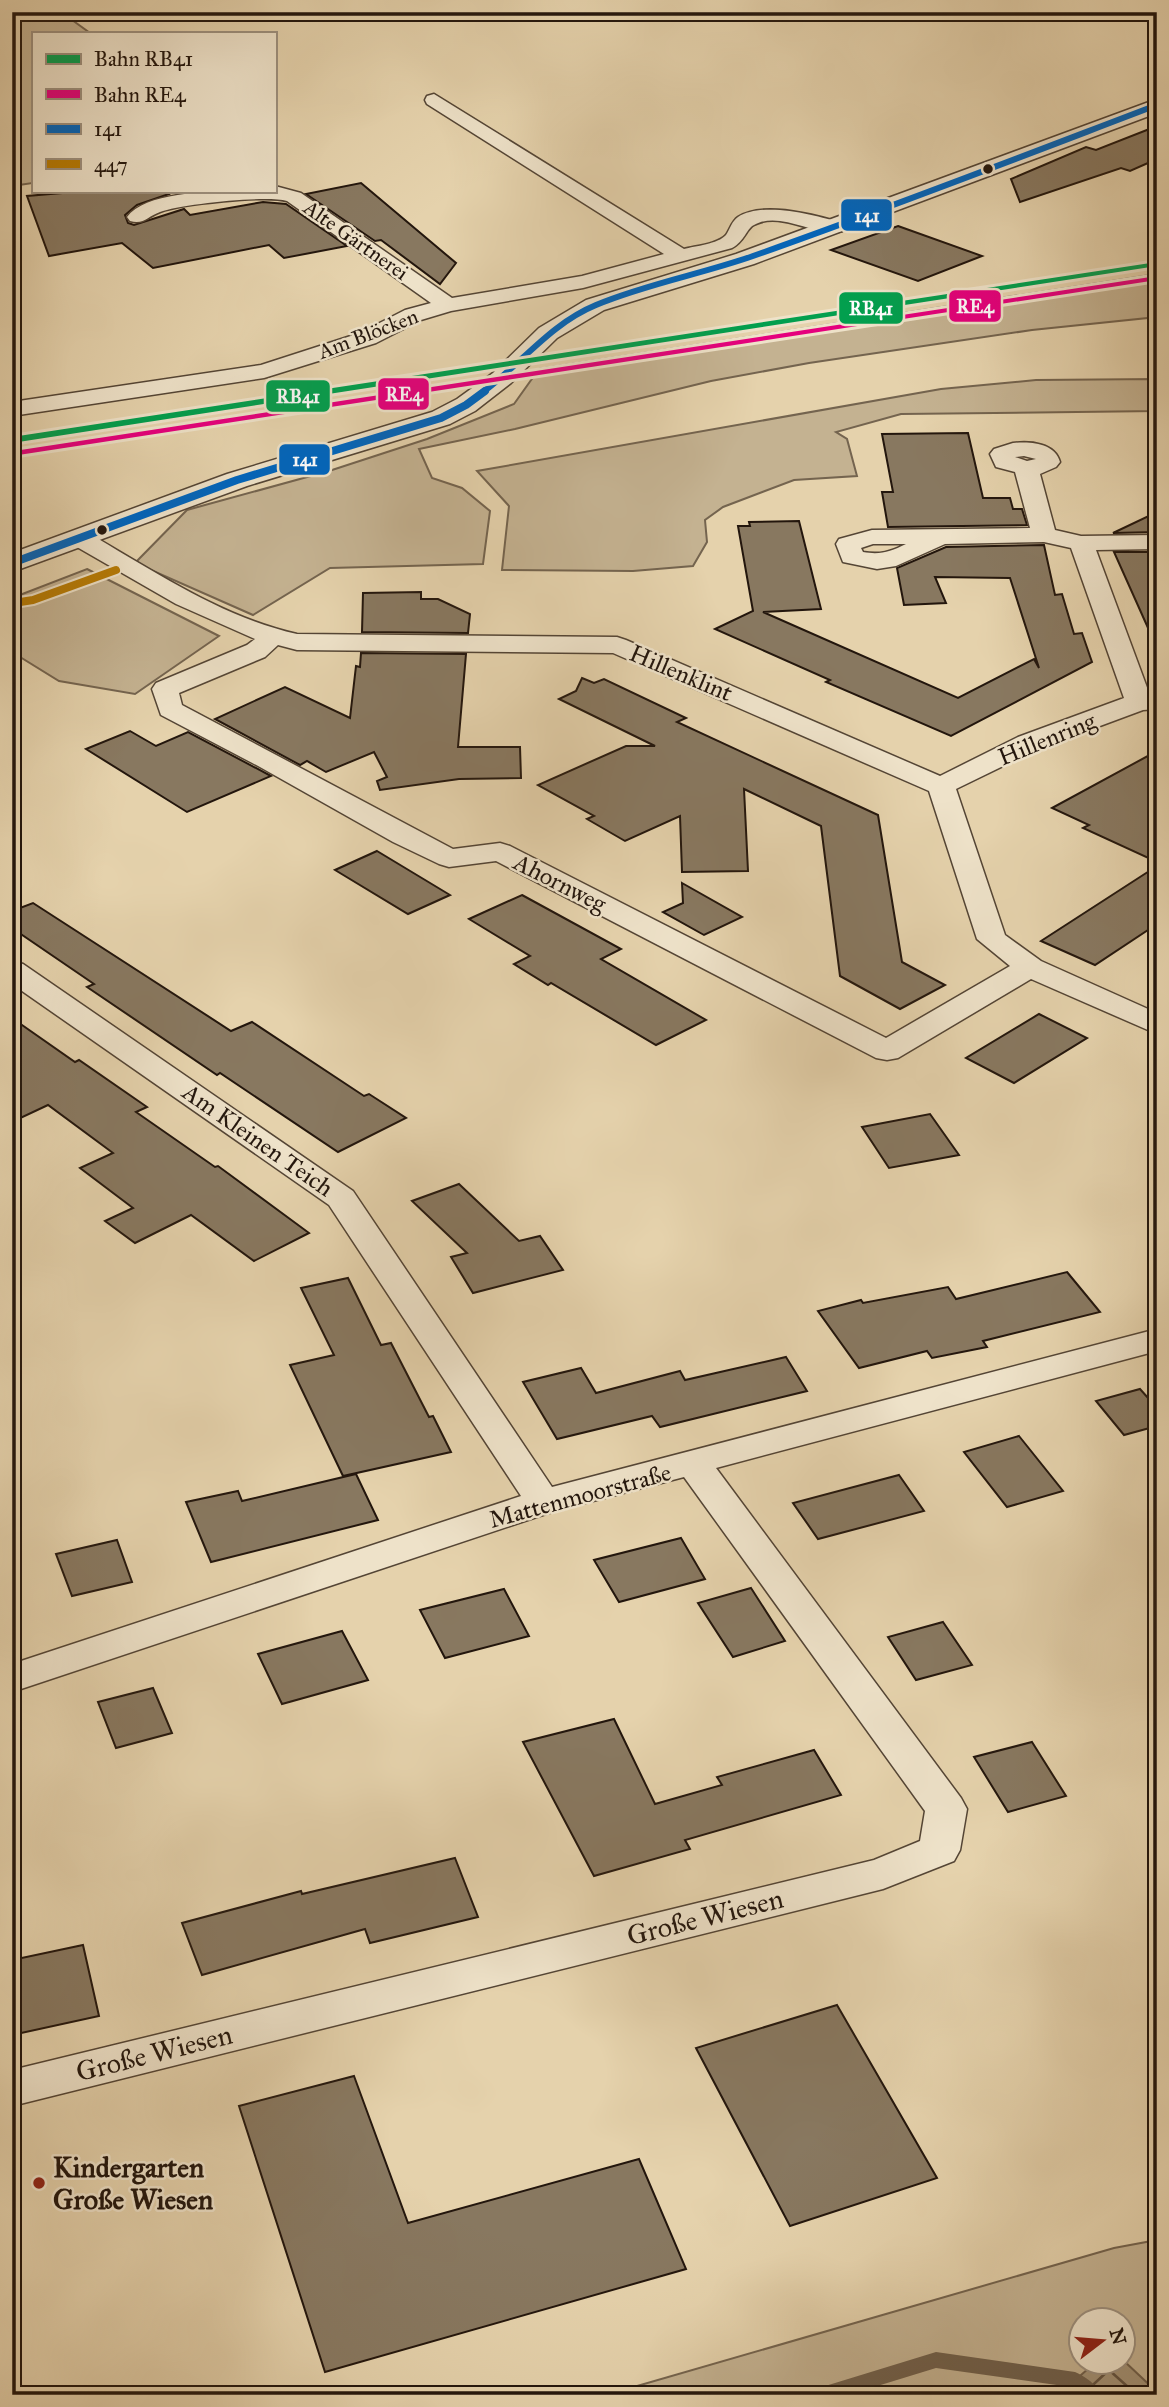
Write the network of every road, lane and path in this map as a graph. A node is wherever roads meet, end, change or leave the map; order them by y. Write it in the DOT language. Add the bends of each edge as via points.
graph roads {
  1 [pos="434,100"];
  2 [pos="1157,105"];
  3 [pos="136,217"];
  4 [pos="835,227"];
  5 [pos="681,256"];
  6 [pos="448,305"];
  7 [pos="12,409"];
  8 [pos="1026,468"];
  9 [pos="1044,535"];
  10 [pos="940,537"];
  11 [pos="79,538"];
  12 [pos="1157,542"];
  13 [pos="1080,543"];
  14 [pos="12,562"];
  15 [pos="271,638"];
  16 [pos="1148,702"];
  17 [pos="941,786"];
  18 [pos="1030,967"];
  19 [pos="12,970"];
  20 [pos="1157,1025"];
  21 [pos="1157,1340"];
  22 [pos="694,1465"];
  23 [pos="543,1502"];
  24 [pos="12,1678"];
  25 [pos="12,2088"];
  1 -- 5 [label="street"];
  2 -- 4 [label="street"];
  3 -- 6 [label="street, Alte Gärtnerei" via="155,206 246,193 294,197"];
  4 -- 5 [label="street, Am Blöcken" via="798,217 764,218 746,222 725,244"];
  4 -- 11 [label="street" via="595,305 548,333 502,378 441,418 237,480"];
  5 -- 6 [label="street, Am Blöcken" via="583,282"];
  6 -- 7 [label="street, Am Blöcken" via="412,315 368,338 264,371"];
  8 -- 9 [label="street"];
  9 -- 10 [label="street"];
  9 -- 13 [label="street"];
  11 -- 14 [label="street"];
  11 -- 15 [label="street, Hillenklint" via="211,611"];
  12 -- 13 [label="street"];
  13 -- 16 [label="street"];
  15 -- 17 [label="street, Hillenklint" via="617,645"];
  15 -- 18 [label="street, Ahornweg" via="256,651 165,689 170,709 449,858 500,852 887,1051"];
  16 -- 17 [label="street, Hillenring" via="1028,743"];
  17 -- 18 [label="street" via="992,939"];
  18 -- 20 [label="street"];
  19 -- 23 [label="street, Am Kleinen Teich" via="341,1198"];
  21 -- 22 [label="street, Mattenmoorstraße"];
  22 -- 23 [label="street, Mattenmoorstraße"];
  22 -- 25 [label="street, Große Wiesen" via="946,1809 939,1850 883,1873"];
  23 -- 24 [label="street, Mattenmoorstraße"];
}
